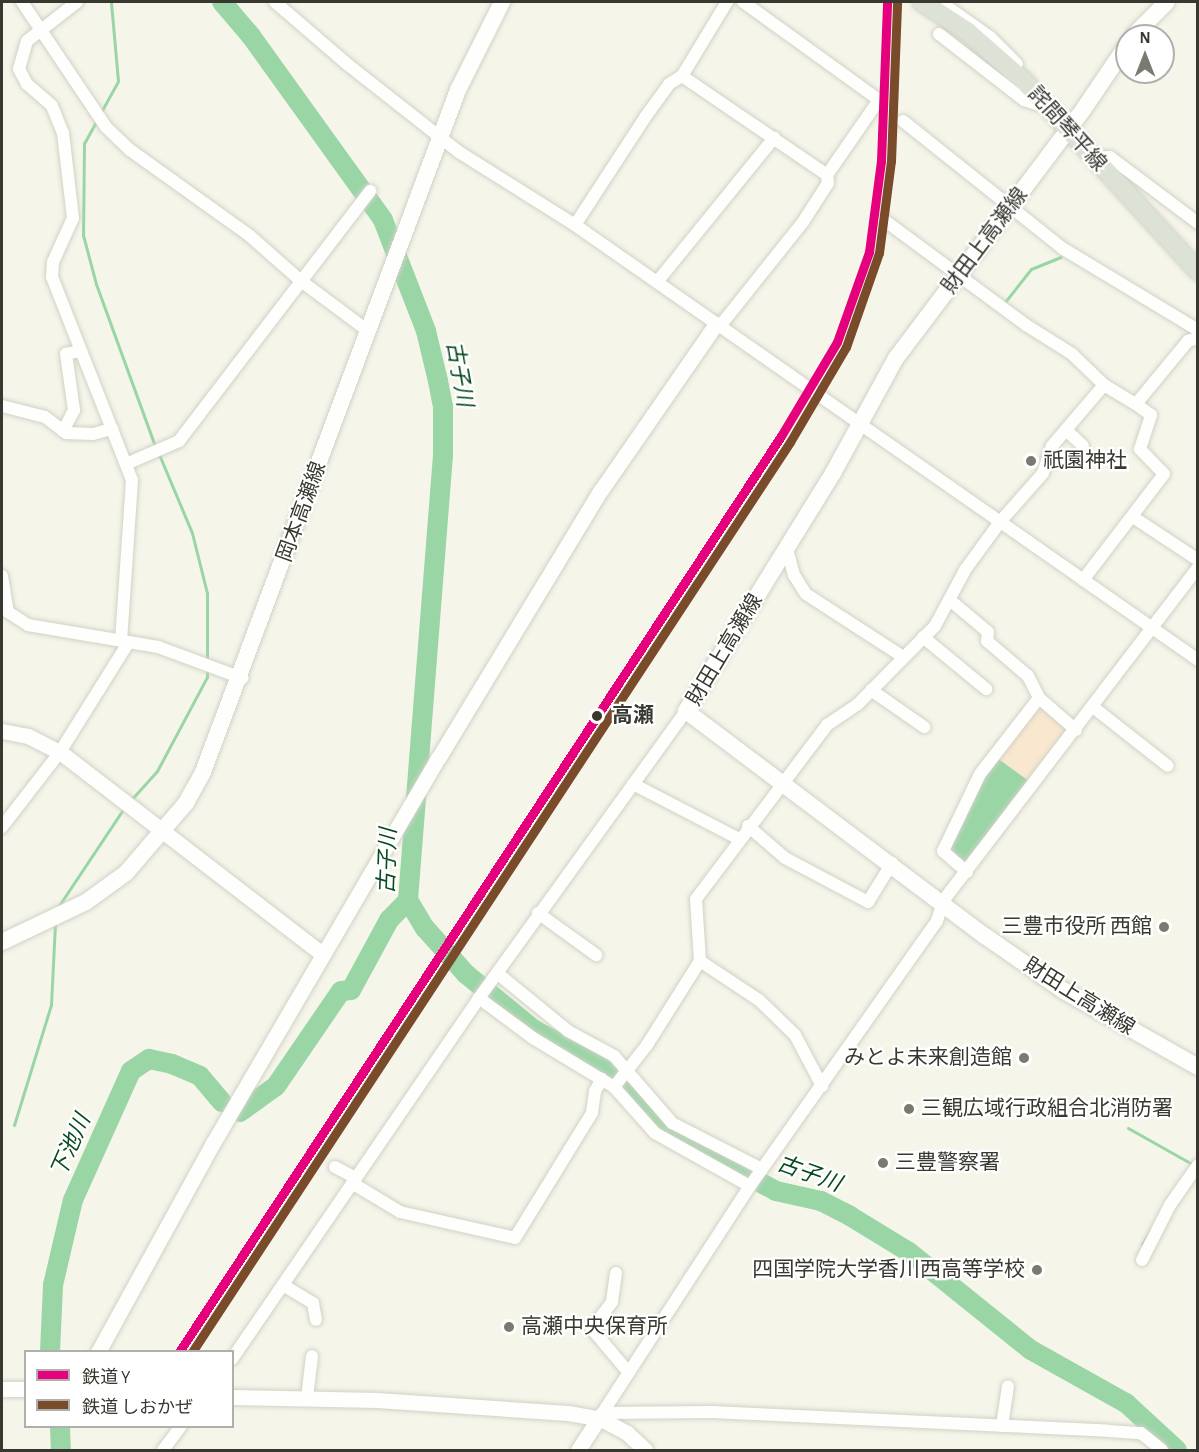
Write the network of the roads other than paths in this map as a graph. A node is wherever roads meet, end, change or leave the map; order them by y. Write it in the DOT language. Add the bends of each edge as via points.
graph roads {
  1 [pos="22,2"];
  2 [pos="78,2"];
  3 [pos="275,2"];
  4 [pos="502,2"];
  5 [pos="727,2"];
  6 [pos="743,2"];
  7 [pos="922,2"];
  8 [pos="1167,2"];
  9 [pos="953,6"];
  10 [pos="1145,24"];
  11 [pos="40,29"];
  12 [pos="939,34"];
  13 [pos="1115,62"];
  14 [pos="682,76"];
  15 [pos="1043,100"];
  16 [pos="903,121"];
  17 [pos="1067,130"];
  18 [pos="440,138"];
  19 [pos="774,138"];
  20 [pos="1092,158"];
  21 [pos="946,159"];
  22 [pos="937,170"];
  23 [pos="827,175"];
  24 [pos="370,191"];
  25 [pos="1012,205"];
  26 [pos="884,220"];
  27 [pos="1197,223"];
  28 [pos="575,225"];
  29 [pos="1197,271"];
  30 [pos="961,275"];
  31 [pos="301,281"];
  32 [pos="657,282"];
  33 [pos="718,325"];
  34 [pos="1197,330"];
  35 [pos="369,331"];
  36 [pos="1197,338"];
  37 [pos="79,351"];
  38 [pos="1104,385"];
  39 [pos="1136,404"];
  40 [pos="2,406"];
  41 [pos="861,425"];
  42 [pos="112,429"];
  43 [pos="1066,430"];
  44 [pos="63,431"];
  45 [pos="1083,447"];
  46 [pos="126,464"];
  47 [pos="1133,517"];
  48 [pos="1000,522"];
  49 [pos="787,549"];
  50 [pos="1197,560"];
  51 [pos="1197,568"];
  52 [pos="2,576"];
  53 [pos="1083,580"];
  54 [pos="951,601"];
  55 [pos="1153,629"];
  56 [pos="923,637"];
  57 [pos="125,641"];
  58 [pos="902,657"];
  59 [pos="1197,660"];
  60 [pos="242,678"];
  61 [pos="986,689"];
  62 [pos="871,690"];
  63 [pos="1039,698"];
  64 [pos="1093,707"];
  65 [pos="686,711"];
  66 [pos="924,727"];
  67 [pos="1076,730"];
  68 [pos="2,731"];
  69 [pos="60,752"];
  70 [pos="1168,766"];
  71 [pos="781,781"];
  72 [pos="633,784"];
  73 [pos="748,826"];
  74 [pos="2,827"];
  75 [pos="163,833"];
  76 [pos="739,838"];
  77 [pos="892,863"];
  78 [pos="967,872"];
  79 [pos="943,901"];
  80 [pos="538,913"];
  81 [pos="2,942"];
  82 [pos="322,954"];
  83 [pos="596,955"];
  84 [pos="700,961"];
  85 [pos="497,973"];
  86 [pos="479,998"];
  87 [pos="1197,1067"];
  88 [pos="627,1069"];
  89 [pos="602,1079"];
  90 [pos="616,1084"];
  91 [pos="822,1086"];
  92 [pos="1197,1165"];
  93 [pos="335,1167"];
  94 [pos="762,1169"];
  95 [pos="354,1180"];
  96 [pos="750,1186"];
  97 [pos="1142,1260"];
  98 [pos="616,1273"];
  99 [pos="283,1285"];
  100 [pos="316,1320"];
  101 [pos="99,1350"];
  102 [pos="234,1356"];
  103 [pos="312,1356"];
  104 [pos="629,1373"];
  105 [pos="1008,1386"];
  106 [pos="2,1389"];
  107 [pos="24,1389"];
  108 [pos="234,1397"];
  109 [pos="307,1398"];
  110 [pos="599,1419"];
  111 [pos="1002,1426"];
  112 [pos="180,1428"];
  113 [pos="163,1450"];
  114 [pos="578,1450"];
  115 [pos="645,1450"];
  116 [pos="1162,1450"];
  1 -- 11 [label="street"];
  2 -- 11 [label="street"];
  3 -- 18 [label="street"];
  4 -- 18 [label="main road, 岡本高瀬線" via="472,58"];
  5 -- 14 [label="street"];
  6 -- 23 [label="street" via="879,100"];
  7 -- 15 [label="main road, 詫間琴平線" via="967,31"];
  8 -- 10 [label="main road"];
  9 -- 15 [label="street" via="1046,95"];
  11 -- 31 [label="street" via="106,127 130,150 250,236"];
  11 -- 37 [label="street" via="27,41 20,69 27,84 52,106 63,133 73,218 53,262 52,277"];
  12 -- 15 [label="street" via="1024,100 1036,104"];
  13 -- 17 [label="main road, 財田上高瀬線"];
  14 -- 19 [label="street"];
  14 -- 28 [label="street" via="669,84 646,116"];
  15 -- 17 [label="main road, 詫間琴平線"];
  16 -- 21 [label="street"];
  17 -- 20 [label="main road, 詫間琴平線"];
  17 -- 25 [label="main road, 財田上高瀬線"];
  18 -- 28 [label="street"];
  18 -- 35 [label="main road, 岡本高瀬線"];
  19 -- 23 [label="street"];
  19 -- 32 [label="street"];
  20 -- 27 [label="street" via="1110,157"];
  20 -- 29 [label="main road, 詫間琴平線"];
  21 -- 22 [label="street"];
  21 -- 25 [label="street"];
  23 -- 33 [label="street" via="828,183 803,222"];
  24 -- 31 [label="street"];
  25 -- 30 [label="main road, 財田上高瀬線"];
  25 -- 34 [label="street" via="1062,248"];
  26 -- 30 [label="street"];
  28 -- 32 [label="street"];
  30 -- 38 [label="street" via="1026,325 1072,354"];
  30 -- 41 [label="main road, 財田上高瀬線" via="896,358"];
  31 -- 35 [label="street"];
  31 -- 46 [label="street" via="179,441"];
  32 -- 33 [label="street"];
  33 -- 41 [label="street"];
  33 -- 82 [label="street" via="601,490"];
  35 -- 60 [label="main road, 岡本高瀬線"];
  36 -- 39 [label="street" via="1188,341"];
  37 -- 42 [label="street"];
  37 -- 44 [label="street" via="66,354 74,410"];
  38 -- 39 [label="street"];
  38 -- 43 [label="street"];
  39 -- 47 [label="street" via="1150,416 1140,449 1164,474"];
  40 -- 44 [label="street" via="45,417"];
  41 -- 48 [label="street"];
  41 -- 49 [label="main road, 財田上高瀬線"];
  42 -- 44 [label="street" via="93,434"];
  42 -- 46 [label="street"];
  43 -- 45 [label="street"];
  43 -- 48 [label="street" via="1052,446 1043,473"];
  46 -- 57 [label="street" via="132,480 132,511"];
  47 -- 50 [label="street"];
  47 -- 53 [label="street"];
  48 -- 53 [label="street"];
  48 -- 54 [label="street" via="965,570"];
  49 -- 58 [label="street" via="794,575 806,594"];
  49 -- 65 [label="main road, 財田上高瀬線"];
  51 -- 55 [label="street"];
  52 -- 57 [label="street" via="12,618 28,625"];
  53 -- 55 [label="street"];
  54 -- 56 [label="street"];
  54 -- 63 [label="street" via="988,632 987,641 1028,676"];
  55 -- 59 [label="street"];
  55 -- 64 [label="street"];
  56 -- 58 [label="street"];
  56 -- 61 [label="street"];
  57 -- 60 [label="street" via="158,647"];
  57 -- 69 [label="street"];
  58 -- 62 [label="street"];
  60 -- 75 [label="main road, 岡本高瀬線" via="203,772"];
  62 -- 66 [label="street"];
  62 -- 71 [label="street" via="857,705 827,724"];
  63 -- 67 [label="street"];
  63 -- 78 [label="street" via="980,774 943,851"];
  64 -- 67 [label="street"];
  64 -- 70 [label="street"];
  65 -- 71 [label="main road, 財田上高瀬線"];
  65 -- 72 [label="street"];
  67 -- 78 [label="street"];
  68 -- 69 [label="street" via="28,736"];
  69 -- 74 [label="street"];
  69 -- 75 [label="street"];
  71 -- 73 [label="street"];
  71 -- 77 [label="main road, 財田上高瀬線"];
  72 -- 76 [label="street"];
  72 -- 80 [label="street"];
  73 -- 76 [label="street"];
  73 -- 77 [label="street" via="785,858 868,902"];
  75 -- 81 [label="main road, 岡本高瀬線" via="126,873 86,902"];
  75 -- 82 [label="street"];
  76 -- 84 [label="street" via="696,898"];
  77 -- 79 [label="main road, 財田上高瀬線"];
  78 -- 79 [label="street"];
  79 -- 87 [label="main road, 財田上高瀬線" via="985,936 1064,991"];
  79 -- 91 [label="street" via="936,921"];
  80 -- 83 [label="street"];
  80 -- 85 [label="street"];
  82 -- 101 [label="street"];
  84 -- 88 [label="street"];
  84 -- 91 [label="street" via="759,1000 795,1035"];
  85 -- 86 [label="street"];
  85 -- 88 [label="street" via="568,1031 614,1056"];
  86 -- 89 [label="street" via="533,1038"];
  86 -- 95 [label="street"];
  88 -- 90 [label="street"];
  88 -- 94 [label="street" via="672,1123"];
  89 -- 90 [label="street"];
  89 -- 95 [label="street" via="595,1091 592,1113 515,1238 400,1212"];
  90 -- 96 [label="street" via="655,1133"];
  91 -- 94 [label="street"];
  92 -- 97 [label="street" via="1170,1205"];
  93 -- 95 [label="street"];
  94 -- 96 [label="street"];
  95 -- 99 [label="street"];
  96 -- 104 [label="street"];
  98 -- 104 [label="street" via="612,1302 592,1329"];
  99 -- 100 [label="street" via="313,1303"];
  99 -- 102 [label="street"];
  103 -- 109 [label="street"];
  104 -- 110 [label="street"];
  105 -- 111 [label="street"];
  106 -- 107 [label="street"];
  108 -- 109 [label="street"];
  109 -- 110 [label="street" via="514,1408"];
  110 -- 111 [label="street" via="628,1410"];
  110 -- 114 [label="street"];
  110 -- 115 [label="street" via="627,1433"];
  111 -- 116 [label="street" via="1141,1433"];
  112 -- 113 [label="street"];
}
